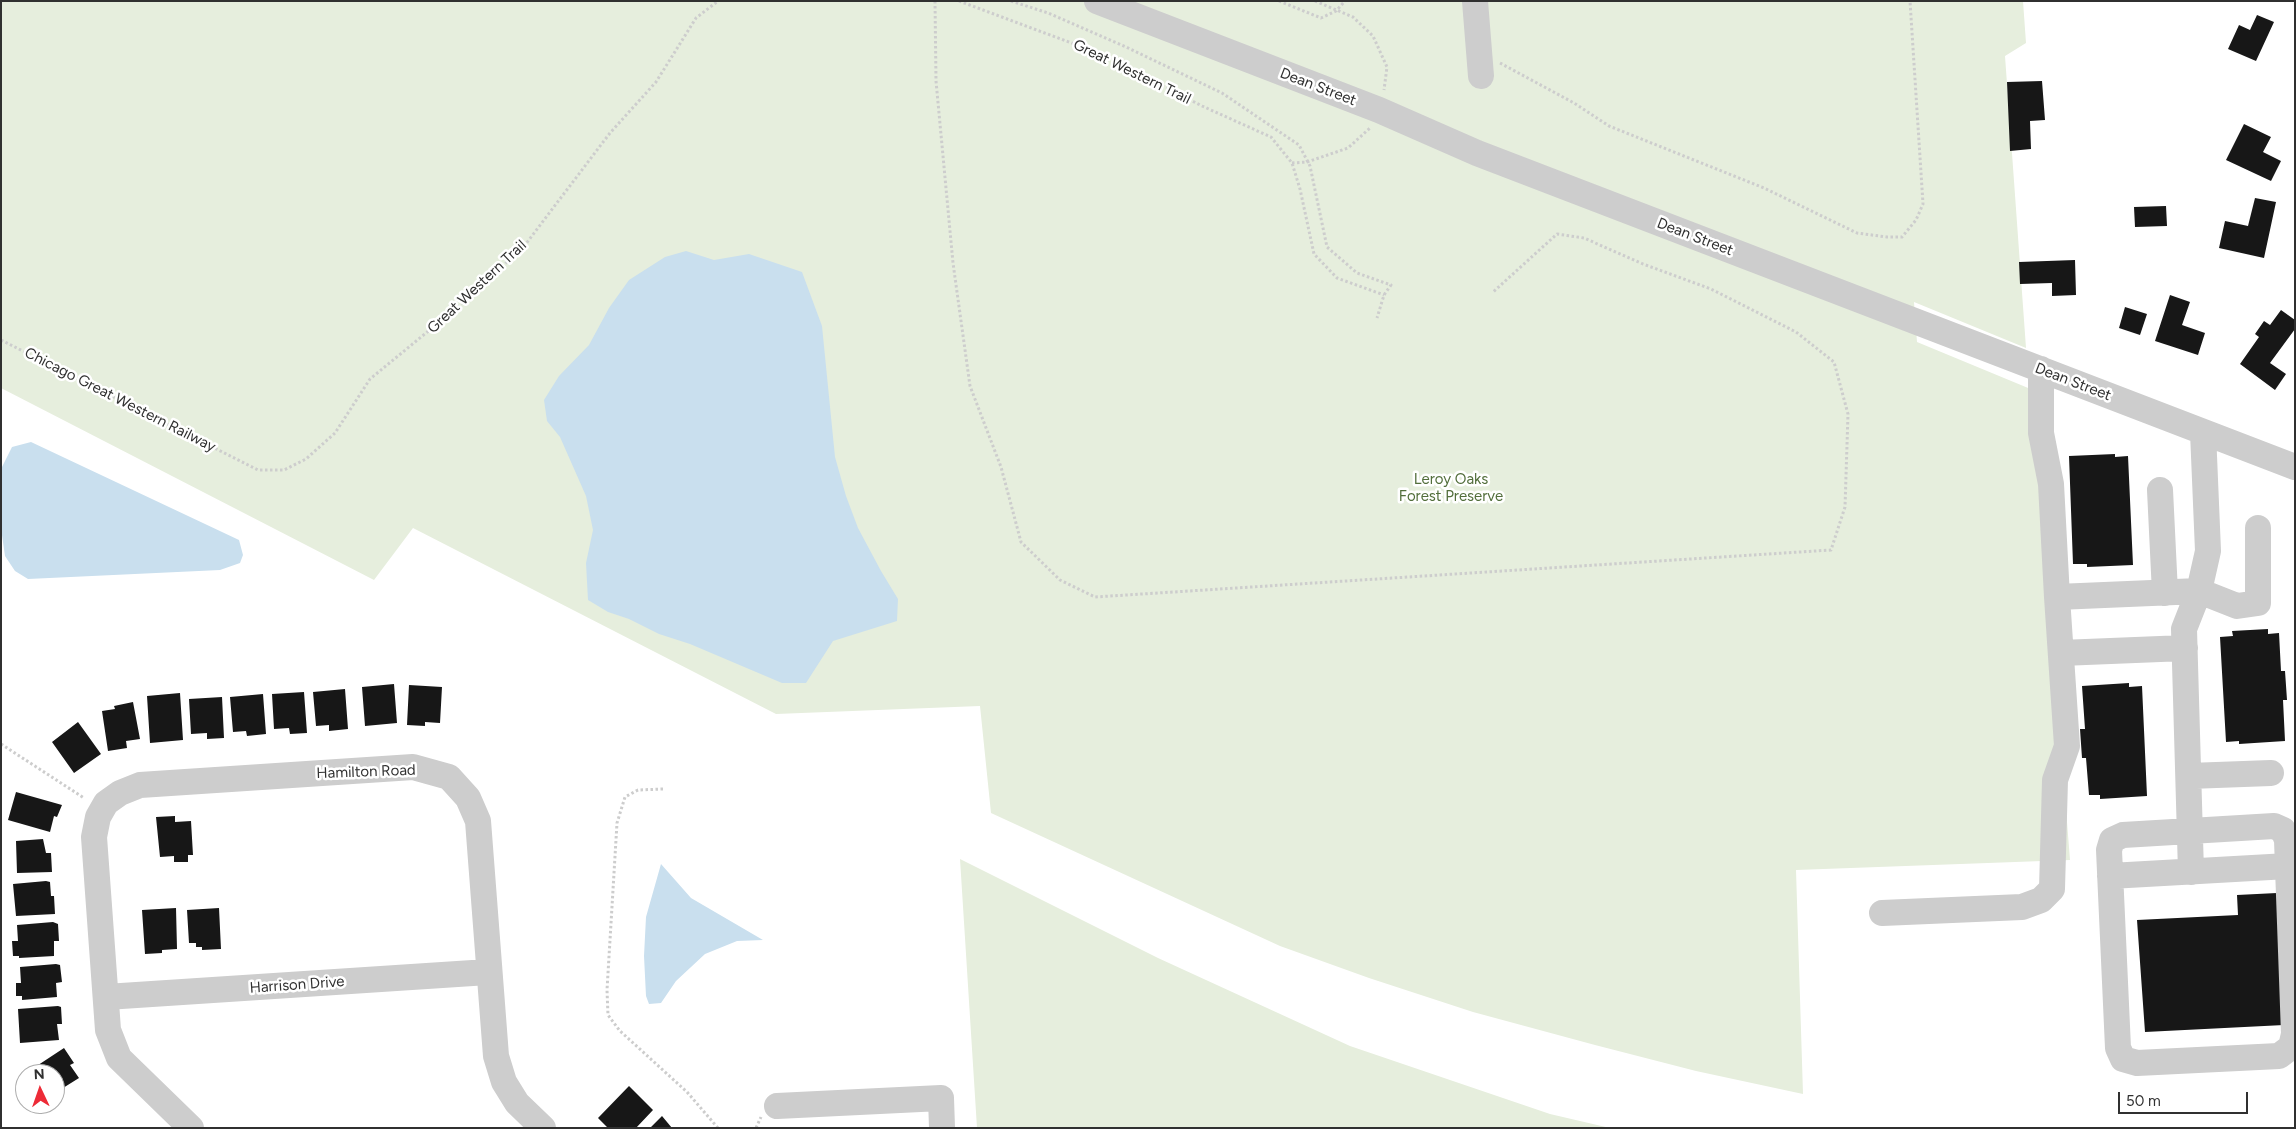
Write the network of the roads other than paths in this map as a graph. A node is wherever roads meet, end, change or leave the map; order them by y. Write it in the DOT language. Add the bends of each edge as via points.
graph roads {
  1 [pos="1097,1"];
  2 [pos="1474,1"];
  3 [pos="1480,64"];
  4 [pos="2041,369"];
  5 [pos="2203,432"];
  6 [pos="2295,467"];
  7 [pos="2160,490"];
  8 [pos="2258,528"];
  9 [pos="2199,591"];
  10 [pos="2165,593"];
  11 [pos="2057,597"];
  12 [pos="2185,648"];
  13 [pos="2061,653"];
  14 [pos="2270,772"];
  15 [pos="2188,776"];
  16 [pos="2190,830"];
  17 [pos="2288,866"];
  18 [pos="2191,872"];
  19 [pos="2110,876"];
  20 [pos="1882,912"];
  21 [pos="488,972"];
  22 [pos="106,998"];
  23 [pos="777,1106"];
  24 [pos="191,1128"];
  25 [pos="543,1128"];
  26 [pos="942,1128"];
  1 -- 4 [label="street, Dean Street" via="1378,110 1477,153"];
  2 -- 3 [label="street"];
  4 -- 5 [label="street, Dean Street"];
  4 -- 11 [label="street" via="2041,434 2051,484"];
  5 -- 6 [label="street, Dean Street"];
  5 -- 9 [label="street" via="2208,551"];
  7 -- 10 [label="street"];
  8 -- 9 [label="street" via="2258,603 2237,606"];
  9 -- 10 [label="street"];
  9 -- 12 [label="street" via="2184,629"];
  10 -- 11 [label="street"];
  11 -- 13 [label="street"];
  12 -- 13 [label="street"];
  12 -- 15 [label="street"];
  13 -- 20 [label="street" via="2067,746 2055,780 2052,889 2041,900 2022,907"];
  14 -- 15 [label="street"];
  15 -- 16 [label="street"];
  16 -- 17 [label="street" via="2274,826 2284,830"];
  16 -- 18 [label="street"];
  16 -- 19 [label="street" via="2124,835 2112,840"];
  17 -- 18 [label="street"];
  17 -- 19 [label="street" via="2294,1034 2291,1047 2279,1056 2136,1063 2123,1059 2118,1048"];
  18 -- 19 [label="street"];
  21 -- 22 [label="street, Harrison Drive"];
  21 -- 22 [label="street, Hamilton Road" via="478,821 468,798 449,777 413,766 140,786 120,793 106,804 98,817 94,837"];
  21 -- 25 [label="street, Hamilton Road" via="496,1056 504,1082 517,1103"];
  22 -- 24 [label="street, Hamilton Road" via="108,1030 119,1058"];
  23 -- 26 [label="street" via="941,1098"];
}
